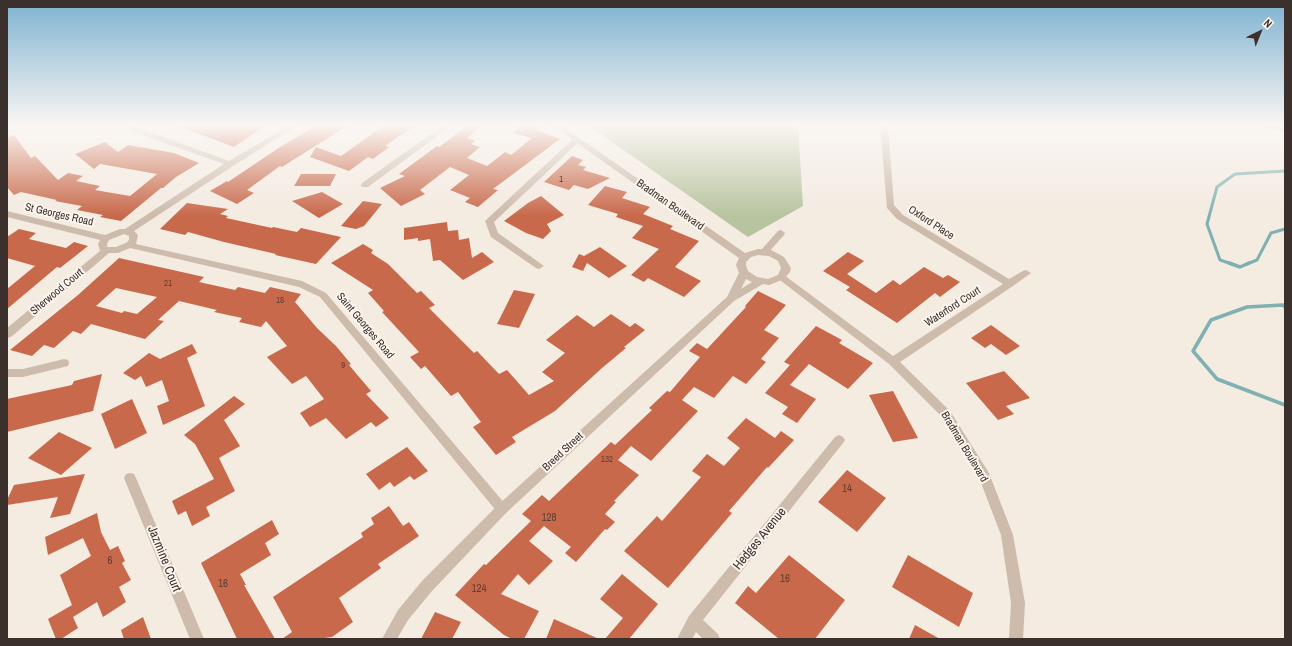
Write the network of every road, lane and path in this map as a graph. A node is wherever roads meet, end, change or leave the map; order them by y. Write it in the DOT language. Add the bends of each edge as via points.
graph roads {
  1 [pos="208,156"];
  2 [pos="243,156"];
  3 [pos="405,156"];
  4 [pos="559,156"];
  5 [pos="600,156"];
  6 [pos="886,156"];
  7 [pos="230,164"];
  8 [pos="365,185"];
  9 [pos="9,217"];
  10 [pos="128,231"];
  11 [pos="781,233"];
  12 [pos="106,238"];
  13 [pos="129,244"];
  14 [pos="107,250"];
  15 [pos="764,252"];
  16 [pos="744,257"];
  17 [pos="539,266"];
  18 [pos="744,273"];
  19 [pos="1026,273"];
  20 [pos="781,277"];
  21 [pos="762,282"];
  22 [pos="1010,284"];
  23 [pos="731,299"];
  24 [pos="7,334"];
  25 [pos="893,361"];
  26 [pos="64,363"];
  27 [pos="7,373"];
  28 [pos="839,440"];
  29 [pos="130,478"];
  30 [pos="502,509"];
  31 [pos="694,621"];
  32 [pos="197,639"];
  33 [pos="388,639"];
  34 [pos="684,639"];
  35 [pos="713,639"];
  36 [pos="1016,639"];
  1 -- 7 [label="street"];
  2 -- 7 [label="street"];
  3 -- 8 [label="street"];
  4 -- 17 [label="street" via="489,221 494,235"];
  5 -- 16 [label="street, Bradman Boulevard"];
  6 -- 22 [label="street, Oxford Place" via="890,206 900,217"];
  7 -- 10 [label="street"];
  9 -- 12 [label="street, St Georges Road"];
  10 -- 12 [label="street" via="117,232"];
  10 -- 13 [label="street" via="134,235"];
  11 -- 15 [label="street"];
  12 -- 14 [label="street" via="102,244 103,249"];
  13 -- 14 [label="street" via="118,250"];
  13 -- 30 [label="street, Saint Georges Road" via="302,284 323,295"];
  14 -- 24 [label="street, Sherwood Court"];
  15 -- 16 [label="street"];
  15 -- 20 [label="street" via="777,256 784,263 785,272"];
  16 -- 18 [label="street" via="741,265"];
  18 -- 21 [label="street"];
  18 -- 23 [label="street, Breed Street"];
  19 -- 22 [label="street, Waterford Court"];
  20 -- 21 [label="street"];
  20 -- 25 [label="street, Bradman Boulevard"];
  21 -- 23 [label="street"];
  22 -- 25 [label="street, Waterford Court"];
  23 -- 30 [label="street, Breed Street"];
  25 -- 36 [label="street, Bradman Boulevard" via="946,414 983,473 1006,535 1018,603"];
  26 -- 27 [label="street" via="23,373"];
  28 -- 31 [label="street, Hedges Avenue"];
  29 -- 32 [label="street, Jazmine Court"];
  30 -- 33 [label="street, Breed Street" via="427,586 403,615"];
  31 -- 34 [label="street, Hedges Avenue"];
  31 -- 35 [label="street"];
}
